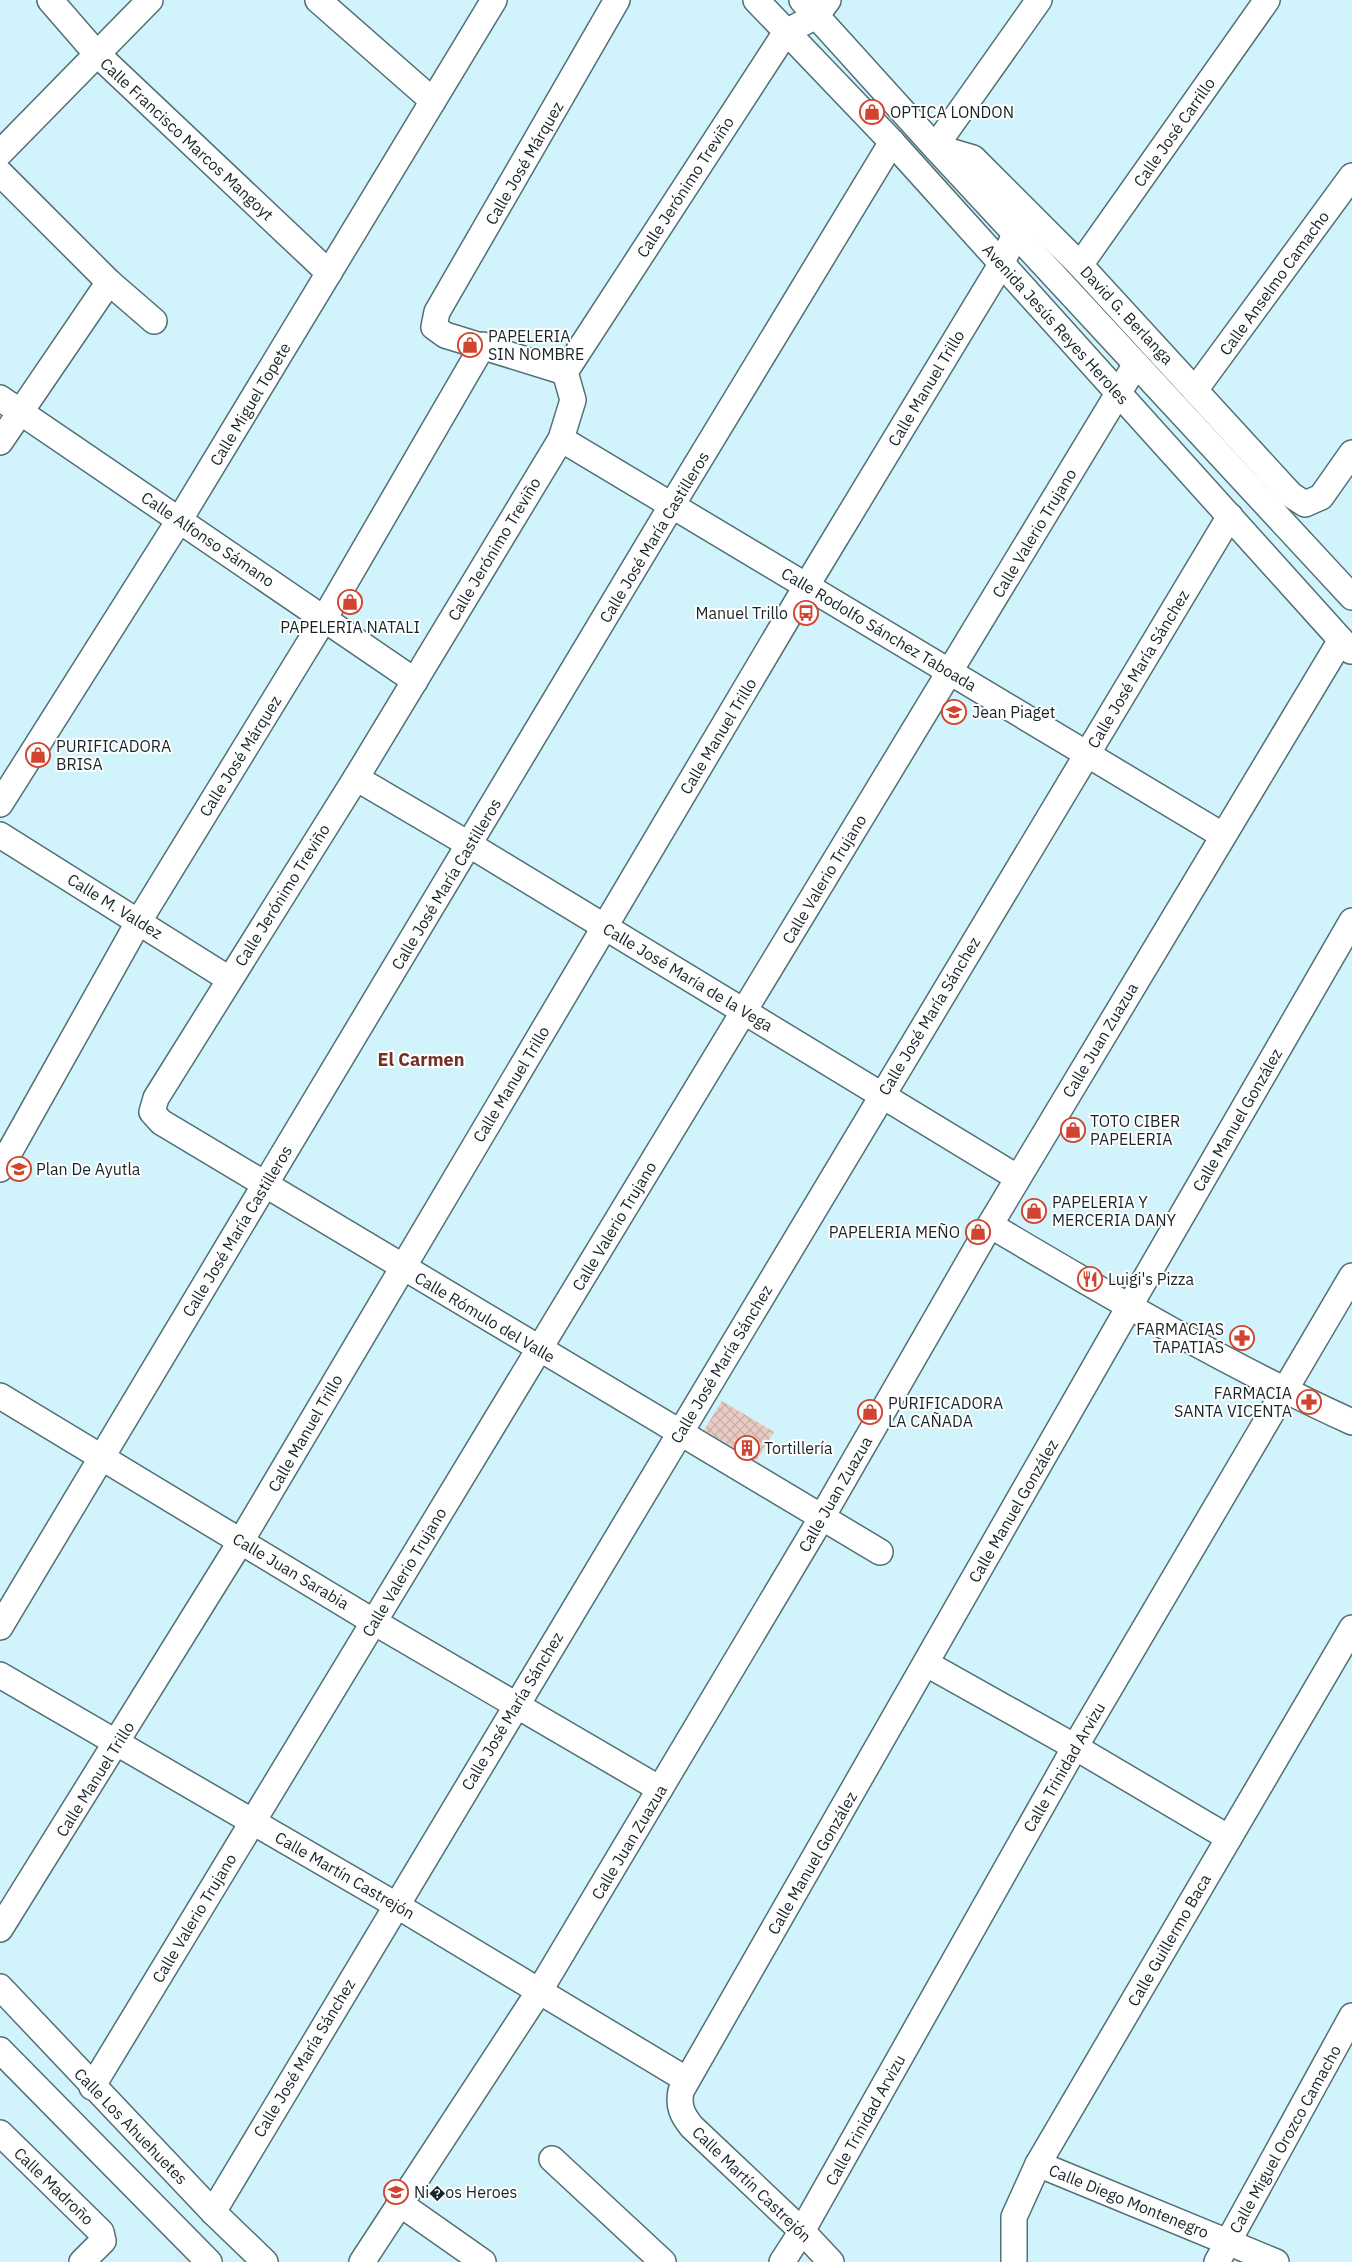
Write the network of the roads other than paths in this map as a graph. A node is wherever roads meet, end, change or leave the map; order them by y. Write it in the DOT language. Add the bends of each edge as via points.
graph roads {
  1 [pos="50,0"];
  2 [pos="150,0"];
  3 [pos="318,0"];
  4 [pos="494,0"];
  5 [pos="617,0"];
  6 [pos="756,0"];
  7 [pos="1039,0"];
  8 [pos="1267,0"];
  9 [pos="816,5"];
  10 [pos="786,32"];
  11 [pos="96,53"];
  12 [pos="433,100"];
  13 [pos="892,142"];
  14 [pos="935,147"];
  15 [pos="0,153"];
  16 [pos="0,173"];
  17 [pos="1352,176"];
  18 [pos="1015,234"];
  19 [pos="1002,262"];
  20 [pos="1080,265"];
  21 [pos="329,273"];
  22 [pos="109,282"];
  23 [pos="154,321"];
  24 [pos="483,345"];
  25 [pos="1136,364"];
  26 [pos="565,372"];
  27 [pos="1196,390"];
  28 [pos="1119,393"];
  29 [pos="10,404"];
  30 [pos="561,439"];
  31 [pos="0,442"];
  32 [pos="1352,454"];
  33 [pos="672,505"];
  34 [pos="1230,516"];
  35 [pos="180,520"];
  36 [pos="807,585"];
  37 [pos="1352,597"];
  38 [pos="324,619"];
  39 [pos="1347,646"];
  40 [pos="950,672"];
  41 [pos="415,681"];
  42 [pos="1086,754"];
  43 [pos="356,778"];
  44 [pos="0,804"];
  45 [pos="0,835"];
  46 [pos="1222,835"];
  47 [pos="470,845"];
  48 [pos="139,921"];
  49 [pos="1352,921"];
  50 [pos="605,927"];
  51 [pos="229,979"];
  52 [pos="744,1011"];
  53 [pos="882,1095"];
  54 [pos="152,1112"];
  55 [pos="0,1169"];
  56 [pos="1018,1178"];
  57 [pos="264,1185"];
  58 [pos="990,1225"];
  59 [pos="402,1267"];
  60 [pos="1352,1276"];
  61 [pos="1129,1307"];
  62 [pos="539,1350"];
  63 [pos="1285,1391"];
  64 [pos="0,1396"];
  65 [pos="1352,1422"];
  66 [pos="679,1433"];
  67 [pos="101,1456"];
  68 [pos="822,1517"];
  69 [pos="241,1541"];
  70 [pos="880,1552"];
  71 [pos="374,1622"];
  72 [pos="0,1627"];
  73 [pos="1352,1628"];
  74 [pos="927,1664"];
  75 [pos="0,1675"];
  76 [pos="516,1704"];
  77 [pos="118,1743"];
  78 [pos="1075,1747"];
  79 [pos="660,1789"];
  80 [pos="253,1822"];
  81 [pos="1229,1838"];
  82 [pos="396,1905"];
  83 [pos="0,1929"];
  84 [pos="0,1988"];
  85 [pos="540,1990"];
  86 [pos="1352,2016"];
  87 [pos="0,2050"];
  88 [pos="92,2087"];
  89 [pos="683,2091"];
  90 [pos="0,2133"];
  91 [pos="552,2159"];
  92 [pos="1038,2164"];
  93 [pos="399,2203"];
  94 [pos="213,2212"];
  95 [pos="802,2232"];
  96 [pos="1223,2252"];
  97 [pos="196,2258"];
  98 [pos="82,2262"];
  99 [pos="266,2262"];
  100 [pos="362,2262"];
  101 [pos="483,2262"];
  102 [pos="663,2262"];
  103 [pos="782,2262"];
  104 [pos="831,2262"];
  105 [pos="1014,2262"];
  106 [pos="1276,2262"];
  1 -- 11 [label="street, Calle Francisco Marcos Mangoyt"];
  2 -- 11 [label="street"];
  3 -- 12 [label="street"];
  4 -- 12 [label="street, Calle Miguel Topete"];
  5 -- 24 [label="street, Calle José Márquez" via="438,312 434,327 445,334"];
  6 -- 10 [label="street, Avenida Jesús Reyes Heroles"];
  7 -- 14 [label="street"];
  8 -- 20 [label="street, Calle José Carrillo"];
  9 -- 10 [label="street, Calle Jerónimo Treviño"];
  9 -- 14 [label="street, Avenida Jesús Reyes Heroles"];
  10 -- 13 [label="street, Avenida Jesús Reyes Heroles"];
  10 -- 26 [label="street, Calle Jerónimo Treviño"];
  11 -- 15 [label="street"];
  11 -- 21 [label="street, Calle Francisco Marcos Mangoyt"];
  12 -- 21 [label="street, Calle Miguel Topete"];
  13 -- 19 [label="street, Avenida Jesús Reyes Heroles"];
  13 -- 33 [label="street, Calle José María Castilleros"];
  14 -- 18 [label="street, Avenida Jesús Reyes Heroles"];
  14 -- 20 [label="street, David G. Berlanga" via="973,158"];
  16 -- 22 [label="street"];
  17 -- 27 [label="street, Calle Anselmo Camacho"];
  18 -- 19 [label="street, Calle Manuel Trillo"];
  18 -- 25 [label="street, Avenida Jesús Reyes Heroles"];
  19 -- 28 [label="street, Avenida Jesús Reyes Heroles"];
  19 -- 36 [label="street, Calle Manuel Trillo"];
  20 -- 27 [label="street, David G. Berlanga"];
  21 -- 35 [label="street, Calle Miguel Topete"];
  22 -- 23 [label="street"];
  22 -- 29 [label="street"];
  24 -- 26 [label="street"];
  24 -- 38 [label="street, Calle José Márquez"];
  25 -- 28 [label="street, Calle Valerio Trujano"];
  25 -- 37 [label="street, Avenida Jesús Reyes Heroles"];
  26 -- 30 [label="street, Calle Jerónimo Treviño" via="573,400"];
  27 -- 32 [label="street, David G. Berlanga" via="1291,495 1304,504 1321,497"];
  28 -- 34 [label="street, Avenida Jesús Reyes Heroles"];
  28 -- 40 [label="street, Calle Valerio Trujano"];
  29 -- 31 [label="street"];
  29 -- 35 [label="street, Calle Alfonso Sámano"];
  30 -- 33 [label="street, Calle Rodolfo Sánchez Taboada"];
  30 -- 41 [label="street, Calle Jerónimo Treviño"];
  33 -- 36 [label="street, Calle Rodolfo Sánchez Taboada"];
  33 -- 47 [label="street, Calle José María Castilleros"];
  34 -- 39 [label="street, Avenida Jesús Reyes Heroles"];
  34 -- 42 [label="street, Calle José María Sánchez"];
  35 -- 38 [label="street, Calle Alfonso Sámano"];
  35 -- 44 [label="street, Calle Miguel Topete"];
  36 -- 40 [label="street, Calle Rodolfo Sánchez Taboada"];
  36 -- 50 [label="street, Calle Manuel Trillo"];
  38 -- 41 [label="street, Calle Alfonso Sámano"];
  38 -- 48 [label="street, Calle José Márquez"];
  39 -- 46 [label="street, Calle Juan Zuazua"];
  40 -- 42 [label="street, Calle Rodolfo Sánchez Taboada"];
  40 -- 52 [label="street, Calle Valerio Trujano"];
  41 -- 43 [label="street, Calle Jerónimo Treviño"];
  42 -- 46 [label="street, Calle Rodolfo Sánchez Taboada"];
  42 -- 53 [label="street, Calle José María Sánchez"];
  43 -- 47 [label="street, Calle José María de la Vega"];
  43 -- 51 [label="street, Calle Jerónimo Treviño"];
  45 -- 48 [label="street, Calle M. Valdez"];
  46 -- 56 [label="street, Calle Juan Zuazua"];
  47 -- 50 [label="street, Calle José María de la Vega"];
  47 -- 57 [label="street, Calle José María Castilleros"];
  48 -- 51 [label="street, Calle M. Valdez"];
  48 -- 55 [label="street, Calle José Márquez"];
  49 -- 61 [label="street, Calle Manuel González"];
  50 -- 52 [label="street, Calle José María de la Vega"];
  50 -- 59 [label="street, Calle Manuel Trillo"];
  51 -- 54 [label="street, Calle Jerónimo Treviño" via="156,1098"];
  52 -- 53 [label="street, Calle José María de la Vega"];
  52 -- 62 [label="street, Calle Valerio Trujano"];
  53 -- 56 [label="street, Calle José María de la Vega"];
  53 -- 66 [label="street, Calle José María Sánchez"];
  54 -- 57 [label="street, Calle Rómulo del Valle" via="162,1122"];
  56 -- 58 [label="street, Calle Juan Zuazua"];
  57 -- 59 [label="street, Calle Rómulo del Valle"];
  57 -- 67 [label="street, Calle José María Castilleros"];
  58 -- 61 [label="street"];
  58 -- 68 [label="street, Calle Juan Zuazua"];
  59 -- 62 [label="street, Calle Rómulo del Valle"];
  59 -- 69 [label="street, Calle Manuel Trillo"];
  60 -- 63 [label="street, Calle Trinidad Arvizu"];
  61 -- 63 [label="street"];
  61 -- 74 [label="street, Calle Manuel González"];
  62 -- 66 [label="street, Calle Rómulo del Valle"];
  62 -- 71 [label="street, Calle Valerio Trujano"];
  63 -- 65 [label="street"];
  63 -- 78 [label="street, Calle Trinidad Arvizu"];
  64 -- 67 [label="street, Calle Juan Sarabia"];
  66 -- 68 [label="street, Calle Rómulo del Valle"];
  66 -- 76 [label="street, Calle José María Sánchez"];
  67 -- 69 [label="street, Calle Juan Sarabia"];
  67 -- 72 [label="street, Calle José María Castilleros"];
  68 -- 70 [label="street, Calle Rómulo del Valle"];
  68 -- 79 [label="street, Calle Juan Zuazua"];
  69 -- 71 [label="street, Calle Juan Sarabia"];
  69 -- 77 [label="street, Calle Manuel Trillo"];
  71 -- 76 [label="street, Calle Juan Sarabia"];
  71 -- 80 [label="street, Calle Valerio Trujano"];
  73 -- 81 [label="street, Calle Guillermo Baca"];
  74 -- 78 [label="street"];
  74 -- 89 [label="street, Calle Manuel González"];
  75 -- 77 [label="street, Calle Martín Castrejón"];
  76 -- 79 [label="street, Calle Juan Sarabia"];
  76 -- 82 [label="street, Calle José María Sánchez"];
  77 -- 80 [label="street, Calle Martín Castrejón"];
  77 -- 83 [label="street, Calle Manuel Trillo"];
  78 -- 81 [label="street"];
  78 -- 95 [label="street, Calle Trinidad Arvizu"];
  79 -- 85 [label="street, Calle Juan Zuazua"];
  80 -- 82 [label="street, Calle Martín Castrejón"];
  80 -- 88 [label="street, Calle Valerio Trujano"];
  81 -- 92 [label="street, Calle Guillermo Baca"];
  82 -- 85 [label="street, Calle Martín Castrejón"];
  82 -- 94 [label="street, Calle José María Sánchez"];
  84 -- 88 [label="street, Calle Los Ahuehuetes"];
  85 -- 89 [label="street, Calle Martín Castrejón"];
  85 -- 93 [label="street, Calle Juan Zuazua"];
  86 -- 96 [label="street, Calle Miguel Orozco Camacho"];
  87 -- 97 [label="street"];
  88 -- 94 [label="street, Calle Los Ahuehuetes"];
  89 -- 95 [label="street, Calle Martín Castrejón" via="683,2115 692,2127"];
  90 -- 98 [label="street, Calle Madroño" via="101,2232 103,2241"];
  91 -- 102 [label="street"];
  92 -- 96 [label="street, Calle Diego Montenegro"];
  92 -- 105 [label="street, Calle Guillermo Baca" via="1014,2218"];
  93 -- 100 [label="street, Calle Juan Zuazua"];
  93 -- 101 [label="street"];
  94 -- 99 [label="street, Calle Los Ahuehuetes"];
  95 -- 103 [label="street, Calle Trinidad Arvizu"];
  95 -- 104 [label="street, Calle Martín Castrejón"];
  96 -- 106 [label="street, Calle Diego Montenegro"];
}
